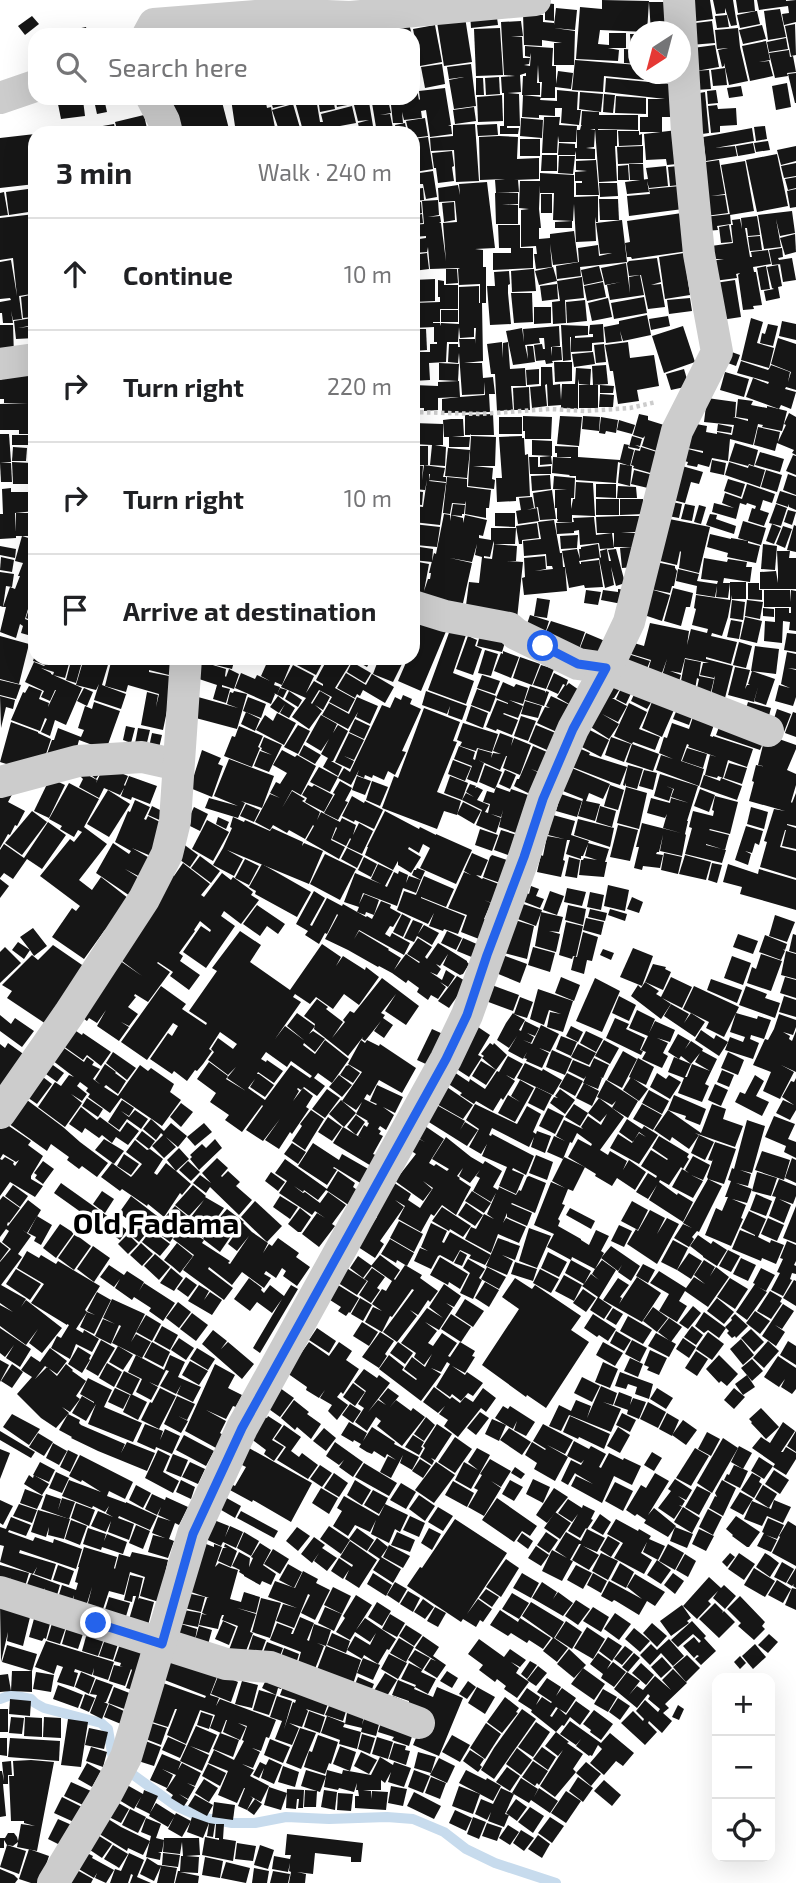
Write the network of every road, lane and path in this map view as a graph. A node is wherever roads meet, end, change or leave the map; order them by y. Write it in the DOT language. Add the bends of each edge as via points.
graph roads {
  1 [pos="535,0"];
  2 [pos="679,0"];
  3 [pos="152,28"];
  4 [pos="28,88"];
  5 [pos="0,98"];
  6 [pos="155,105"];
  7 [pos="165,126"];
  8 [pos="28,360"];
  9 [pos="0,364"];
  10 [pos="699,389"];
  11 [pos="420,412"];
  12 [pos="420,608"];
  13 [pos="185,665"];
  14 [pos="606,668"];
  15 [pos="768,731"];
  16 [pos="178,765"];
  17 [pos="0,782"];
  18 [pos="0,1113"];
  19 [pos="0,1592"];
  20 [pos="162,1644"];
  21 [pos="419,1723"];
  22 [pos="53,1883"];
  1 -- 3 [label="street" via="350,17 281,14 154,24"];
  2 -- 10 [label="street" via="699,254 717,352"];
  4 -- 5 [label="street"];
  6 -- 7 [label="street"];
  8 -- 9 [label="street"];
  10 -- 11 [label="path" via="684,388 668,399 630,408"];
  10 -- 14 [label="street" via="677,431 629,622"];
  12 -- 14 [label="street" via="509,628 578,664"];
  13 -- 16 [label="street"];
  14 -- 15 [label="street"];
  14 -- 20 [label="street" via="543,799 467,1015 242,1428 193,1534"];
  16 -- 17 [label="street" via="142,757 78,761"];
  16 -- 18 [label="street" via="175,821 167,854 145,900"];
  19 -- 20 [label="street"];
  20 -- 21 [label="street" via="226,1664 270,1667"];
  20 -- 22 [label="street" via="126,1757"];
}
